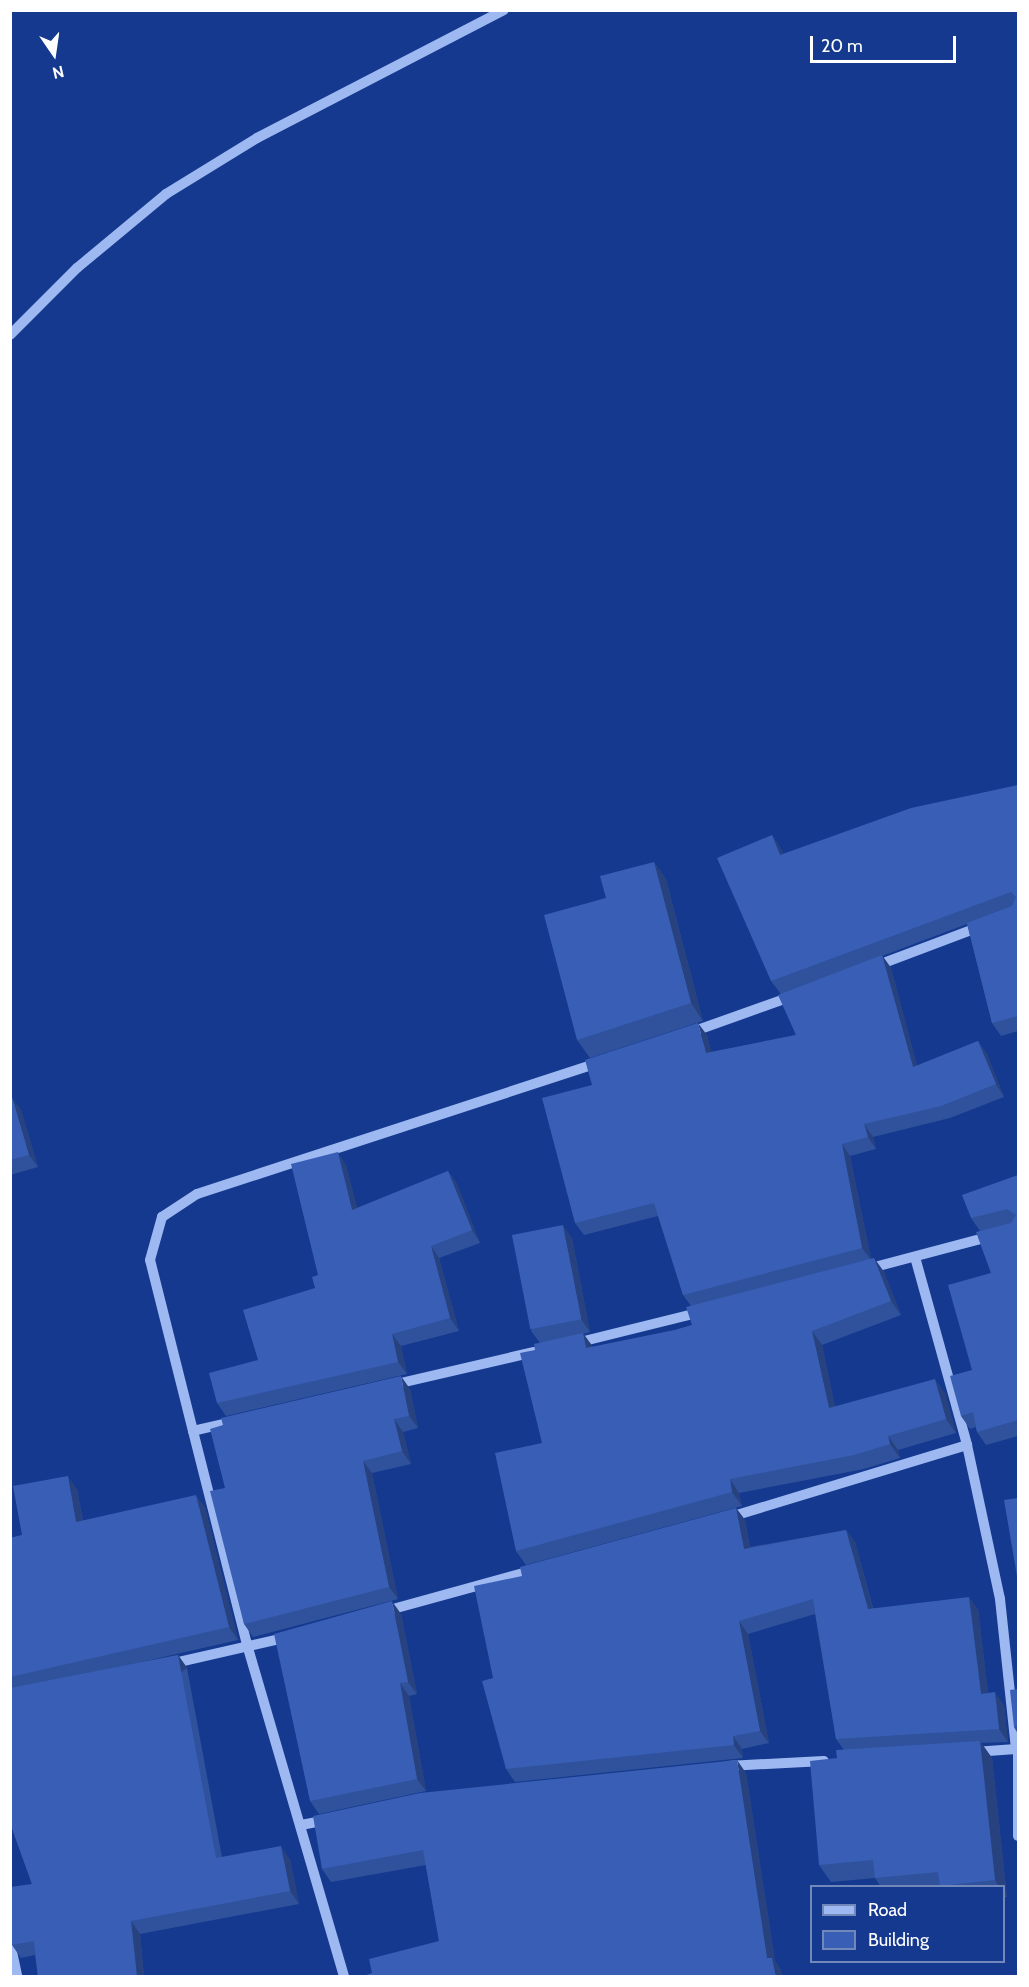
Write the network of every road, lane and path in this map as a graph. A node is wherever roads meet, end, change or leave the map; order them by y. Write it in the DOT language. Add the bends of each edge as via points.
graph roads {
  1 [pos="504,10"];
  2 [pos="10,335"];
  3 [pos="997,920"];
  4 [pos="856,973"];
  5 [pos="802,993"];
  6 [pos="680,1036"];
  7 [pos="613,1058"];
  8 [pos="1018,1229"];
  9 [pos="915,1257"];
  10 [pos="859,1271"];
  11 [pos="712,1309"];
  12 [pos="564,1345"];
  13 [pos="552,1348"];
  14 [pos="378,1388"];
  15 [pos="251,1418"];
  16 [pos="193,1431"];
  17 [pos="967,1445"];
  18 [pos="717,1520"];
  19 [pos="545,1567"];
  20 [pos="374,1614"];
  21 [pos="305,1633"];
  22 [pos="248,1648"];
  23 [pos="157,1666"];
  24 [pos="1017,1749"];
  25 [pos="956,1753"];
  26 [pos="837,1760"];
  27 [pos="719,1767"];
  28 [pos="344,1816"];
  29 [pos="301,1825"];
  30 [pos="1018,1836"];
  31 [pos="10,1942"];
  32 [pos="17,1977"];
  33 [pos="344,1977"];
  1 -- 2 [label="street" via="257,138 166,194 77,268"];
  3 -- 4 [label="street"];
  5 -- 6 [label="street"];
  7 -- 16 [label="street" via="196,1194 162,1217 150,1260"];
  8 -- 9 [label="street"];
  9 -- 10 [label="street"];
  9 -- 17 [label="street"];
  11 -- 12 [label="street"];
  13 -- 14 [label="street"];
  15 -- 16 [label="street"];
  16 -- 22 [label="street"];
  17 -- 18 [label="street"];
  17 -- 24 [label="street" via="999,1599"];
  19 -- 20 [label="street"];
  21 -- 22 [label="street"];
  22 -- 23 [label="street"];
  22 -- 29 [label="street"];
  24 -- 25 [label="street"];
  24 -- 30 [label="street"];
  26 -- 27 [label="street"];
  28 -- 29 [label="street"];
  29 -- 33 [label="street"];
  31 -- 32 [label="street"];
}
